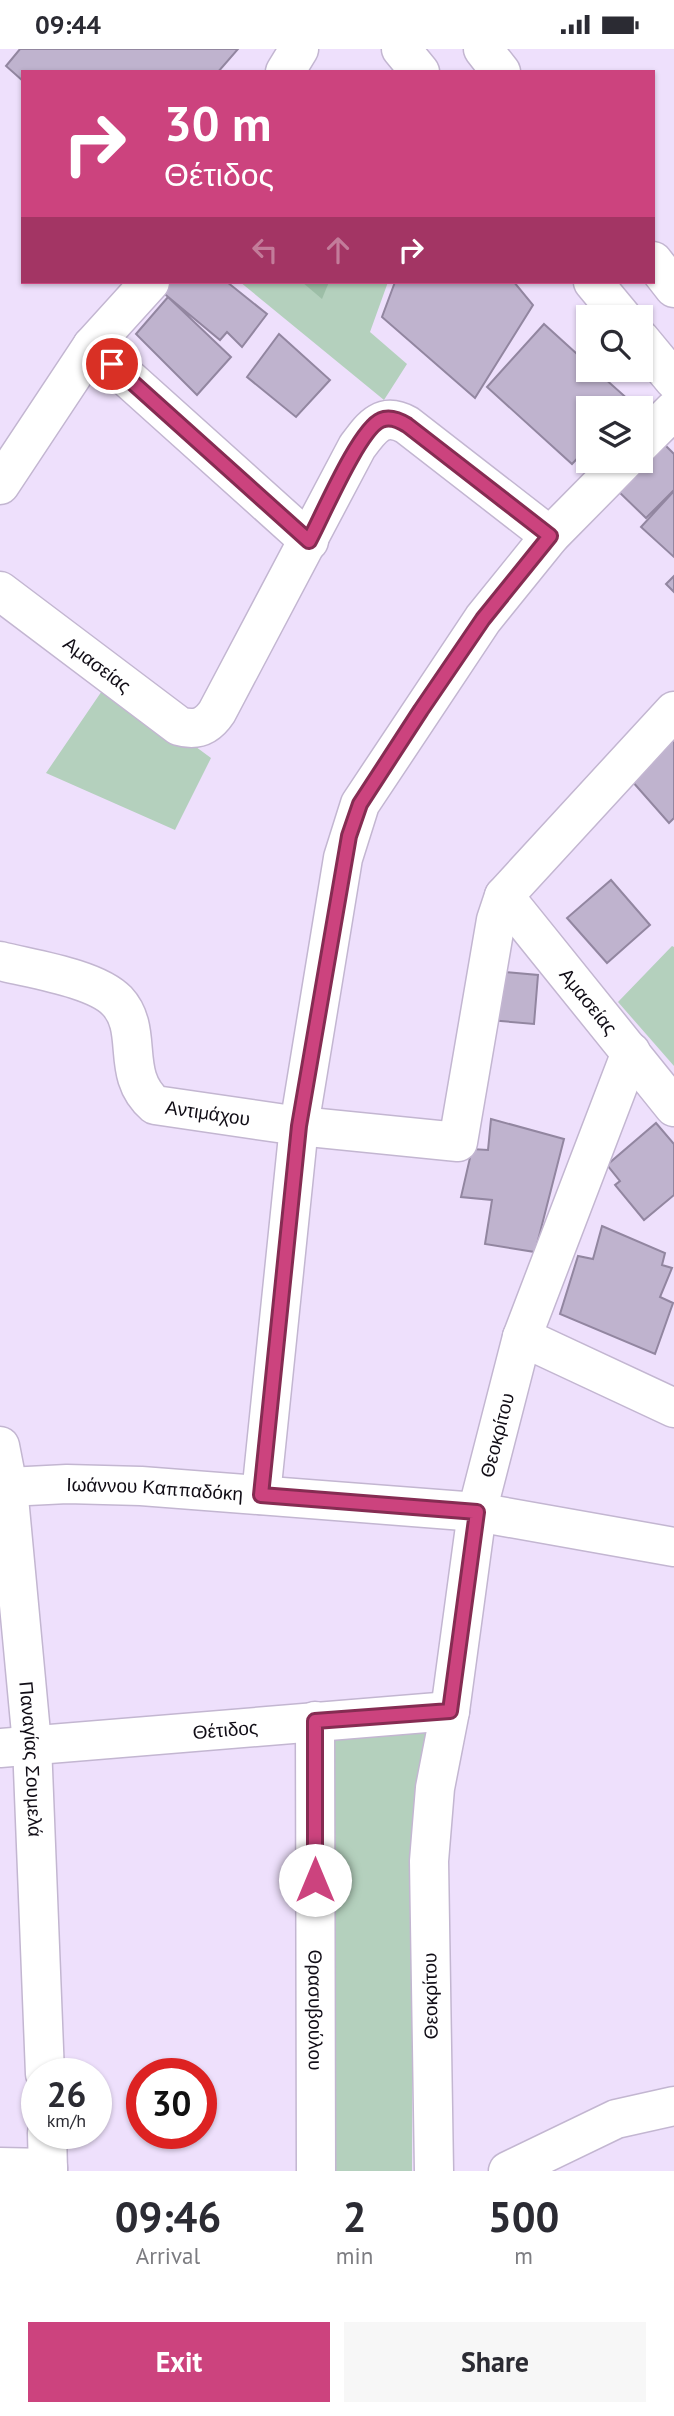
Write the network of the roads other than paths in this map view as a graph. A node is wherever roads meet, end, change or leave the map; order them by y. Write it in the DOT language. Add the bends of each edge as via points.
graph roads {
  1 [pos="299,49"];
  2 [pos="401,49"];
  3 [pos="483,49"];
  4 [pos="286,70"];
  5 [pos="418,70"];
  6 [pos="499,70"];
  7 [pos="655,264"];
  8 [pos="148,284"];
  9 [pos="595,284"];
  10 [pos="674,288"];
  11 [pos="612,305"];
  12 [pos="92,346"];
  13 [pos="653,355"];
  14 [pos="674,380"];
  15 [pos="674,410"];
  16 [pos="653,431"];
  17 [pos="612,473"];
  18 [pos="0,485"];
  19 [pos="550,536"];
  20 [pos="309,541"];
  21 [pos="0,591"];
  22 [pos="674,711"];
  23 [pos="504,895"];
  24 [pos="0,961"];
  25 [pos="631,1052"];
  26 [pos="674,1107"];
  27 [pos="299,1126"];
  28 [pos="522,1337"];
  29 [pos="674,1408"];
  30 [pos="0,1446"];
  31 [pos="8,1487"];
  32 [pos="261,1495"];
  33 [pos="477,1512"];
  34 [pos="674,1547"];
  35 [pos="450,1711"];
  36 [pos="315,1721"];
  37 [pos="16,1746"];
  38 [pos="43,2058"];
  39 [pos="674,2106"];
  40 [pos="48,2158"];
  41 [pos="0,2167"];
  42 [pos="316,2171"];
  43 [pos="434,2171"];
  44 [pos="508,2171"];
  1 -- 4 [label="street"];
  2 -- 5 [label="street"];
  3 -- 6 [label="street"];
  7 -- 10 [label="street"];
  8 -- 12 [label="street"];
  9 -- 11 [label="street"];
  12 -- 18 [label="street"];
  12 -- 20 [label="street"];
  13 -- 14 [label="street"];
  15 -- 16 [label="street"];
  17 -- 19 [label="street"];
  19 -- 20 [label="street" via="396,419 372,426 357,447"];
  19 -- 27 [label="street" via="483,619 360,804 343,859"];
  20 -- 21 [label="street, Αμασείας" via="217,712 200,727 179,726"];
  22 -- 23 [label="street"];
  23 -- 25 [label="street, Αμασείας"];
  23 -- 27 [label="street, Αντιμάχου" via="458,1142"];
  24 -- 27 [label="street, Αντιμάχου" via="92,986 118,1002 130,1028 134,1075 155,1105"];
  25 -- 26 [label="street, Αμασείας"];
  25 -- 28 [label="street, Θεοκρίτου"];
  27 -- 32 [label="street"];
  28 -- 29 [label="street"];
  28 -- 33 [label="street, Θεοκρίτου"];
  30 -- 31 [label="street, Παναγίας Σουμελά"];
  31 -- 32 [label="street, Ιωάννου Καππαδόκη" via="79,1484"];
  31 -- 37 [label="street, Παναγίας Σουμελά"];
  32 -- 33 [label="street, Ιωάννου Καππαδόκη"];
  33 -- 34 [label="street, Ιωάννου Καππαδόκη"];
  33 -- 35 [label="street, Θεοκρίτου"];
  35 -- 36 [label="street, Θέτιδος"];
  35 -- 43 [label="street, Θεοκρίτου" via="435,1788 428,1893"];
  36 -- 37 [label="street, Θέτιδος"];
  36 -- 42 [label="street, Θρασυβούλου"];
  37 -- 38 [label="street, Παναγίας Σουμελά"];
  39 -- 44 [label="street" via="616,2119"];
  40 -- 41 [label="street"];
}
